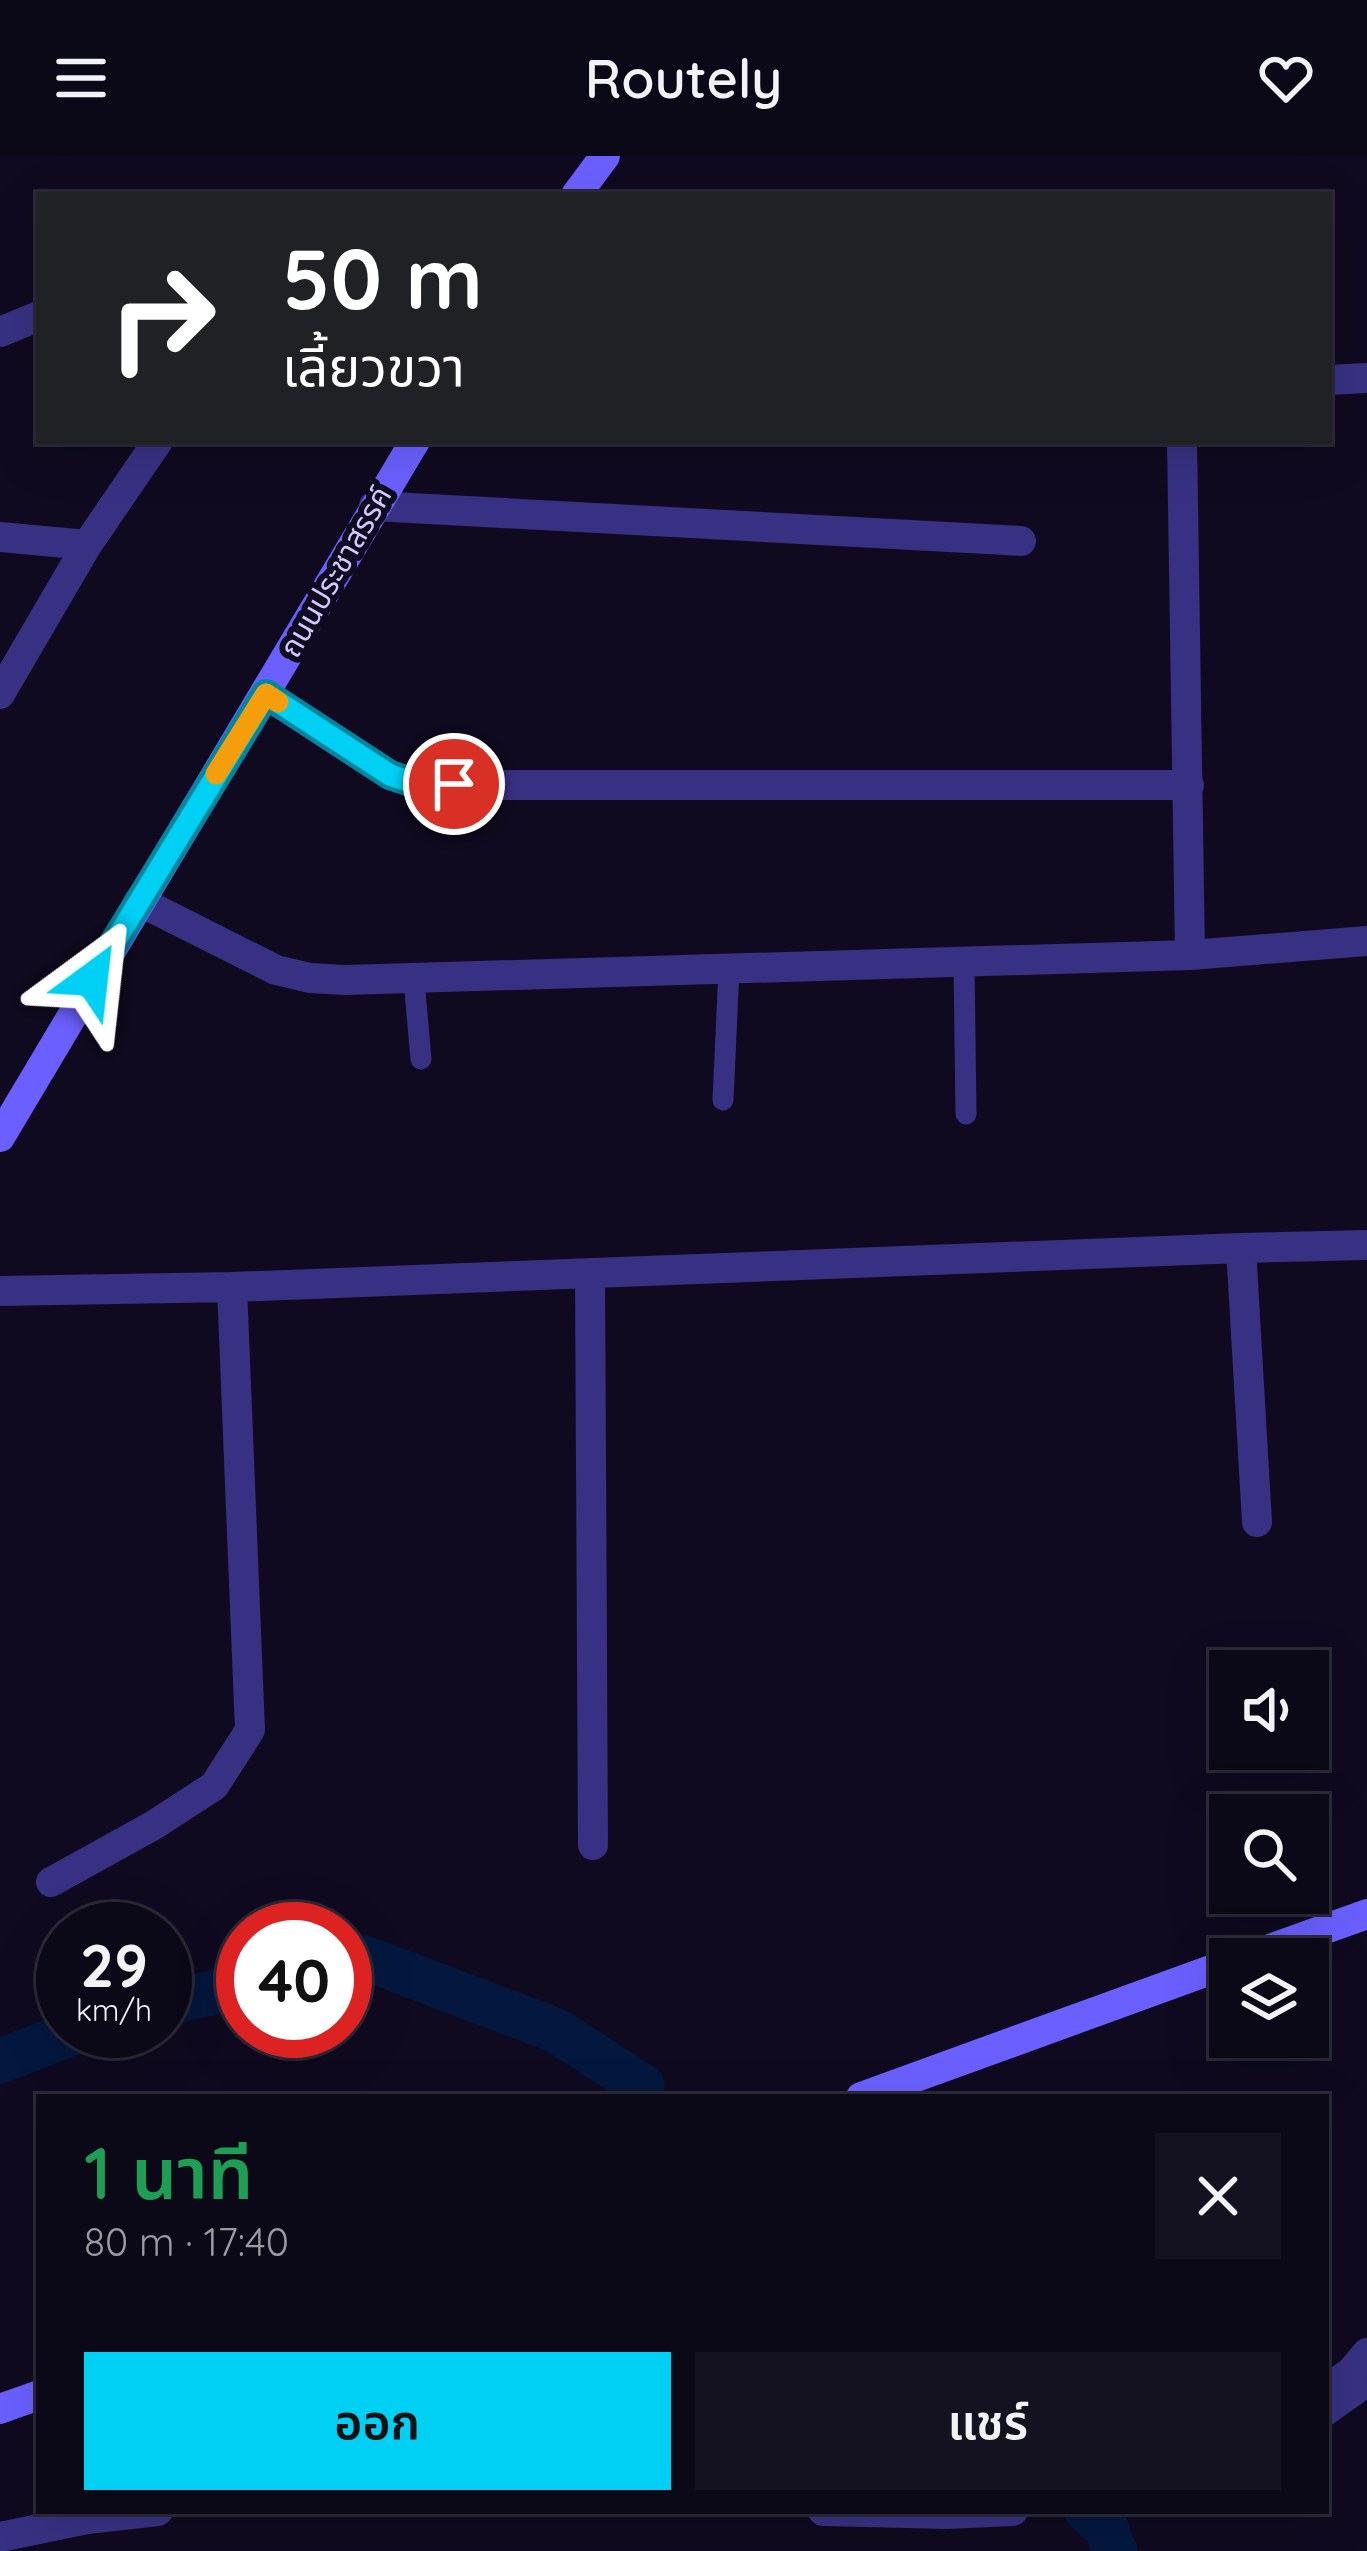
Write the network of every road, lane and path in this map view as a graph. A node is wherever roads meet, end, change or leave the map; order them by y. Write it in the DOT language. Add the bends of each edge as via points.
graph roads {
  1 [pos="610,157"];
  2 [pos="579,192"];
  3 [pos="36,317"];
  4 [pos="0,332"];
  5 [pos="1367,379"];
  6 [pos="1332,380"];
  7 [pos="156,444"];
  8 [pos="413,444"];
  9 [pos="1182,444"];
  10 [pos="374,506"];
  11 [pos="0,536"];
  12 [pos="1021,541"];
  13 [pos="87,545"];
  14 [pos="0,694"];
  15 [pos="266,694"];
  16 [pos="1189,785"];
  17 [pos="139,901"];
  18 [pos="1367,941"];
  19 [pos="1190,955"];
  20 [pos="964,962"];
  21 [pos="729,969"];
  22 [pos="415,980"];
  23 [pos="421,1060"];
  24 [pos="723,1100"];
  25 [pos="966,1114"];
  26 [pos="0,1137"];
  27 [pos="1367,1245"];
  28 [pos="1240,1247"];
  29 [pos="590,1274"];
  30 [pos="232,1286"];
  31 [pos="0,1291"];
  32 [pos="1257,1522"];
  33 [pos="593,1845"];
  34 [pos="51,1882"];
  35 [pos="1367,1914"];
  36 [pos="1300,1938"];
  37 [pos="1209,1971"];
  38 [pos="869,2094"];
  39 [pos="1367,2353"];
  40 [pos="1367,2387"];
  41 [pos="1329,2388"];
  42 [pos="36,2396"];
  43 [pos="0,2409"];
  44 [pos="1329,2414"];
  45 [pos="131,2514"];
  46 [pos="0,2537"];
  1 -- 2 [label="street"];
  3 -- 4 [label="street"];
  5 -- 6 [label="street"];
  7 -- 13 [label="street"];
  8 -- 10 [label="street, ถนนประชาสรรค์"];
  9 -- 16 [label="street"];
  10 -- 12 [label="street"];
  10 -- 15 [label="street, ถนนประชาสรรค์"];
  11 -- 13 [label="street"];
  13 -- 14 [label="street"];
  15 -- 16 [label="street" via="390,775 420,785"];
  15 -- 17 [label="street, ถนนประชาสรรค์"];
  16 -- 19 [label="street"];
  17 -- 22 [label="street" via="276,970"];
  17 -- 26 [label="street, ถนนประชาสรรค์"];
  18 -- 19 [label="street"];
  19 -- 20 [label="street"];
  20 -- 21 [label="street"];
  20 -- 25 [label="lane"];
  21 -- 22 [label="street"];
  21 -- 24 [label="lane"];
  22 -- 23 [label="lane"];
  27 -- 28 [label="street"];
  28 -- 29 [label="street"];
  28 -- 32 [label="street"];
  29 -- 30 [label="street"];
  29 -- 33 [label="street"];
  30 -- 31 [label="street"];
  30 -- 34 [label="street" via="250,1730 214,1786"];
  35 -- 36 [label="street"];
  37 -- 38 [label="street"];
  39 -- 41 [label="street"];
  40 -- 44 [label="lane"];
  42 -- 43 [label="street"];
  45 -- 46 [label="street"];
}
